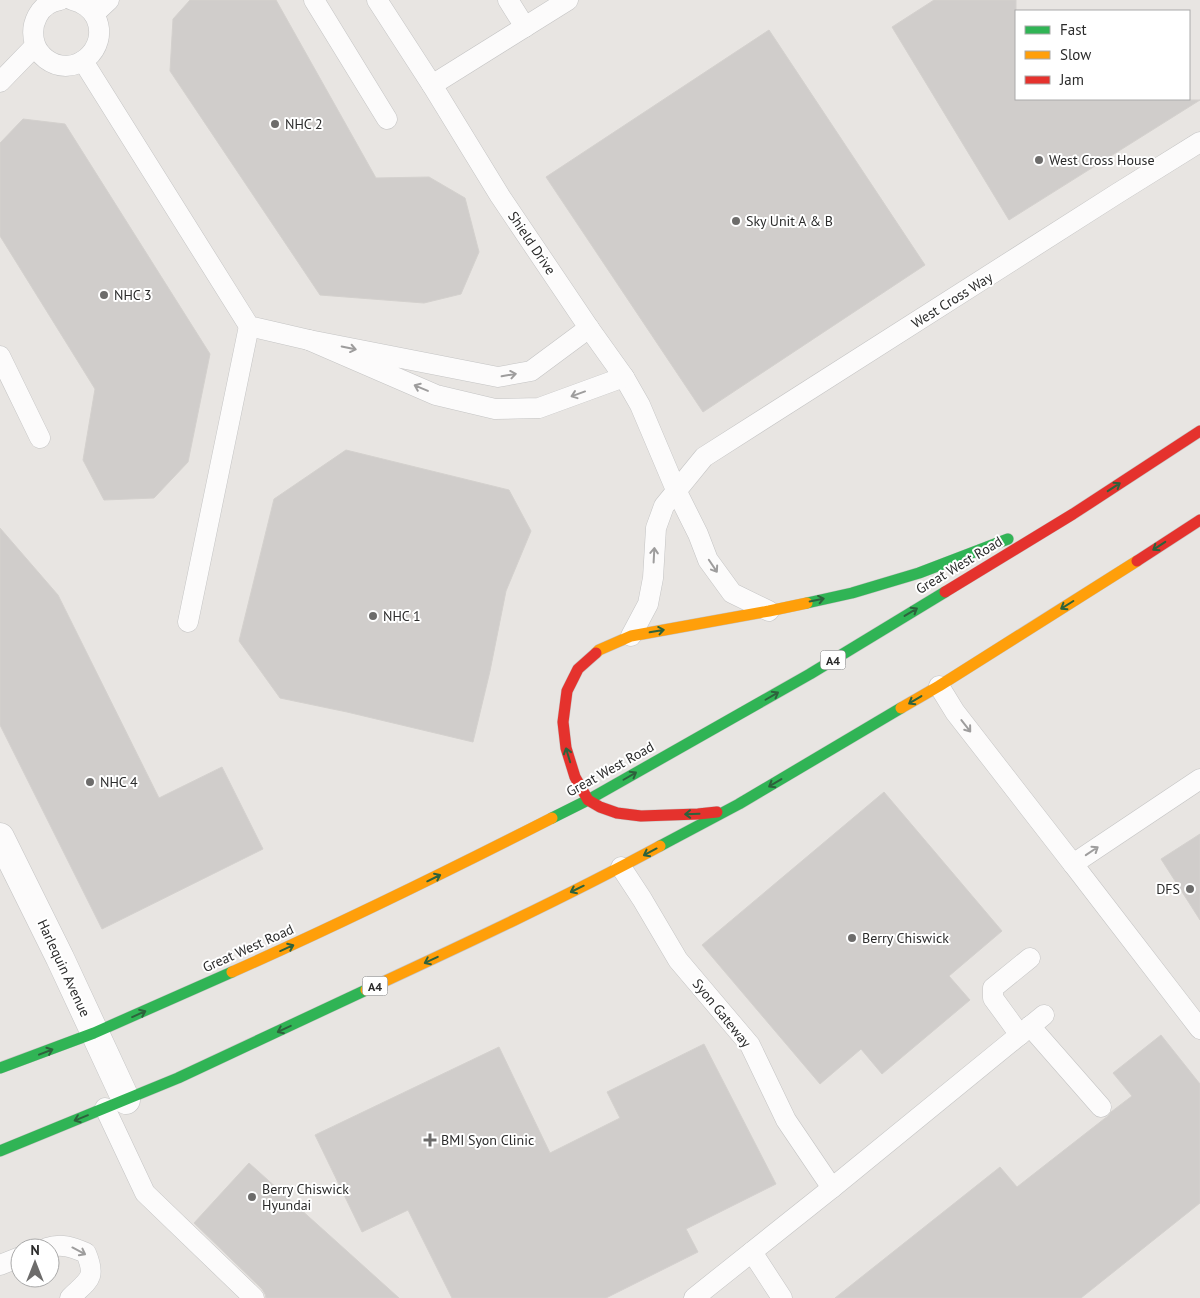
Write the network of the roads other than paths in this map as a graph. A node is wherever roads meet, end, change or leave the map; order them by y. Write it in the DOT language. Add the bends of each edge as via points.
graph roads {
  1 [pos="60,0"];
  2 [pos="72,0"];
  3 [pos="109,0"];
  4 [pos="314,0"];
  5 [pos="377,0"];
  6 [pos="508,0"];
  7 [pos="568,0"];
  8 [pos="94,14"];
  9 [pos="524,27"];
  10 [pos="35,46"];
  11 [pos="83,61"];
  12 [pos="0,82"];
  13 [pos="432,85"];
  14 [pos="387,119"];
  15 [pos="1200,142"];
  16 [pos="249,326"];
  17 [pos="589,328"];
  18 [pos="309,340"];
  19 [pos="0,356"];
  20 [pos="624,377"];
  21 [pos="1200,431"];
  22 [pos="40,438"];
  23 [pos="676,490"];
  24 [pos="1073,514"];
  25 [pos="1200,520"];
  26 [pos="769,611"];
  27 [pos="188,622"];
  28 [pos="631,636"];
  29 [pos="939,686"];
  30 [pos="1200,778"];
  31 [pos="588,800"];
  32 [pos="739,804"];
  33 [pos="0,838"];
  34 [pos="1073,864"];
  35 [pos="621,867"];
  36 [pos="1030,958"];
  37 [pos="1031,1025"];
  38 [pos="1200,1029"];
  39 [pos="94,1034"];
  40 [pos="0,1068"];
  41 [pos="116,1104"];
  42 [pos="1101,1107"];
  43 [pos="0,1150"];
  44 [pos="832,1188"];
  45 [pos="60,1246"];
  46 [pos="752,1252"];
  47 [pos="70,1298"];
  48 [pos="254,1298"];
  49 [pos="694,1298"];
  50 [pos="782,1298"];
  1 -- 10 [label="lane" via="38,14 32,35"];
  2 -- 8 [label="lane"];
  3 -- 8 [label="lane"];
  4 -- 14 [label="lane"];
  5 -- 13 [label="lane, Shield Drive"];
  6 -- 9 [label="lane"];
  7 -- 9 [label="lane"];
  8 -- 11 [label="lane" via="100,34 92,54"];
  9 -- 13 [label="lane"];
  10 -- 11 [label="lane" via="41,55 61,66"];
  10 -- 12 [label="lane"];
  11 -- 16 [label="lane"];
  13 -- 17 [label="lane, Shield Drive" via="500,196"];
  15 -- 23 [label="lane, West Cross Way" via="704,457"];
  16 -- 18 [label="lane"];
  16 -- 27 [label="lane"];
  18 -- 17 [label="lane, one-way" via="498,377 531,371"];
  17 -- 20 [label="lane, Shield Drive"];
  20 -- 18 [label="lane, one-way" via="539,408 495,409 436,394"];
  19 -- 22 [label="lane"];
  20 -- 23 [label="lane, Shield Drive" via="640,405"];
  24 -- 21 [label="highway, Great West Road / A4, one-way"];
  23 -- 26 [label="lane, Shield Drive, one-way" via="708,560 732,593"];
  28 -- 23 [label="lane, West Cross Way, one-way" via="648,604 656,528 664,506"];
  26 -- 24 [label="highway, one-way" via="852,593 919,573"];
  31 -- 24 [label="highway, Great West Road / A4, one-way" via="810,674"];
  25 -- 29 [label="highway, A4, one-way"];
  28 -- 26 [label="highway, one-way"];
  31 -- 28 [label="highway, one-way" via="575,777 566,748 563,722 567,691 578,669 599,650"];
  29 -- 32 [label="highway, A4, one-way"];
  29 -- 34 [label="lane, one-way" via="955,712"];
  34 -- 30 [label="lane, one-way"];
  32 -- 31 [label="highway, one-way" via="717,812 641,816 617,813"];
  39 -- 31 [label="highway, Great West Road / A4, one-way" via="311,937"];
  32 -- 35 [label="highway, A4, one-way"];
  33 -- 39 [label="street, Harlequin Avenue"];
  34 -- 38 [label="lane"];
  35 -- 41 [label="highway, A4, one-way" via="472,941"];
  35 -- 44 [label="lane, Syon Gateway" via="678,960 750,1045 786,1120"];
  36 -- 37 [label="lane" via="993,988 993,998"];
  37 -- 42 [label="lane"];
  37 -- 44 [label="lane"];
  40 -- 39 [label="highway, Great West Road / A4, one-way"];
  39 -- 41 [label="street, Harlequin Avenue"];
  41 -- 43 [label="highway, A4, one-way"];
  41 -- 48 [label="lane" via="145,1193"];
  44 -- 46 [label="lane"];
  45 -- 47 [label="lane, one-way" via="86,1253 92,1267 90,1279"];
  46 -- 49 [label="lane"];
  46 -- 50 [label="lane"];
}
